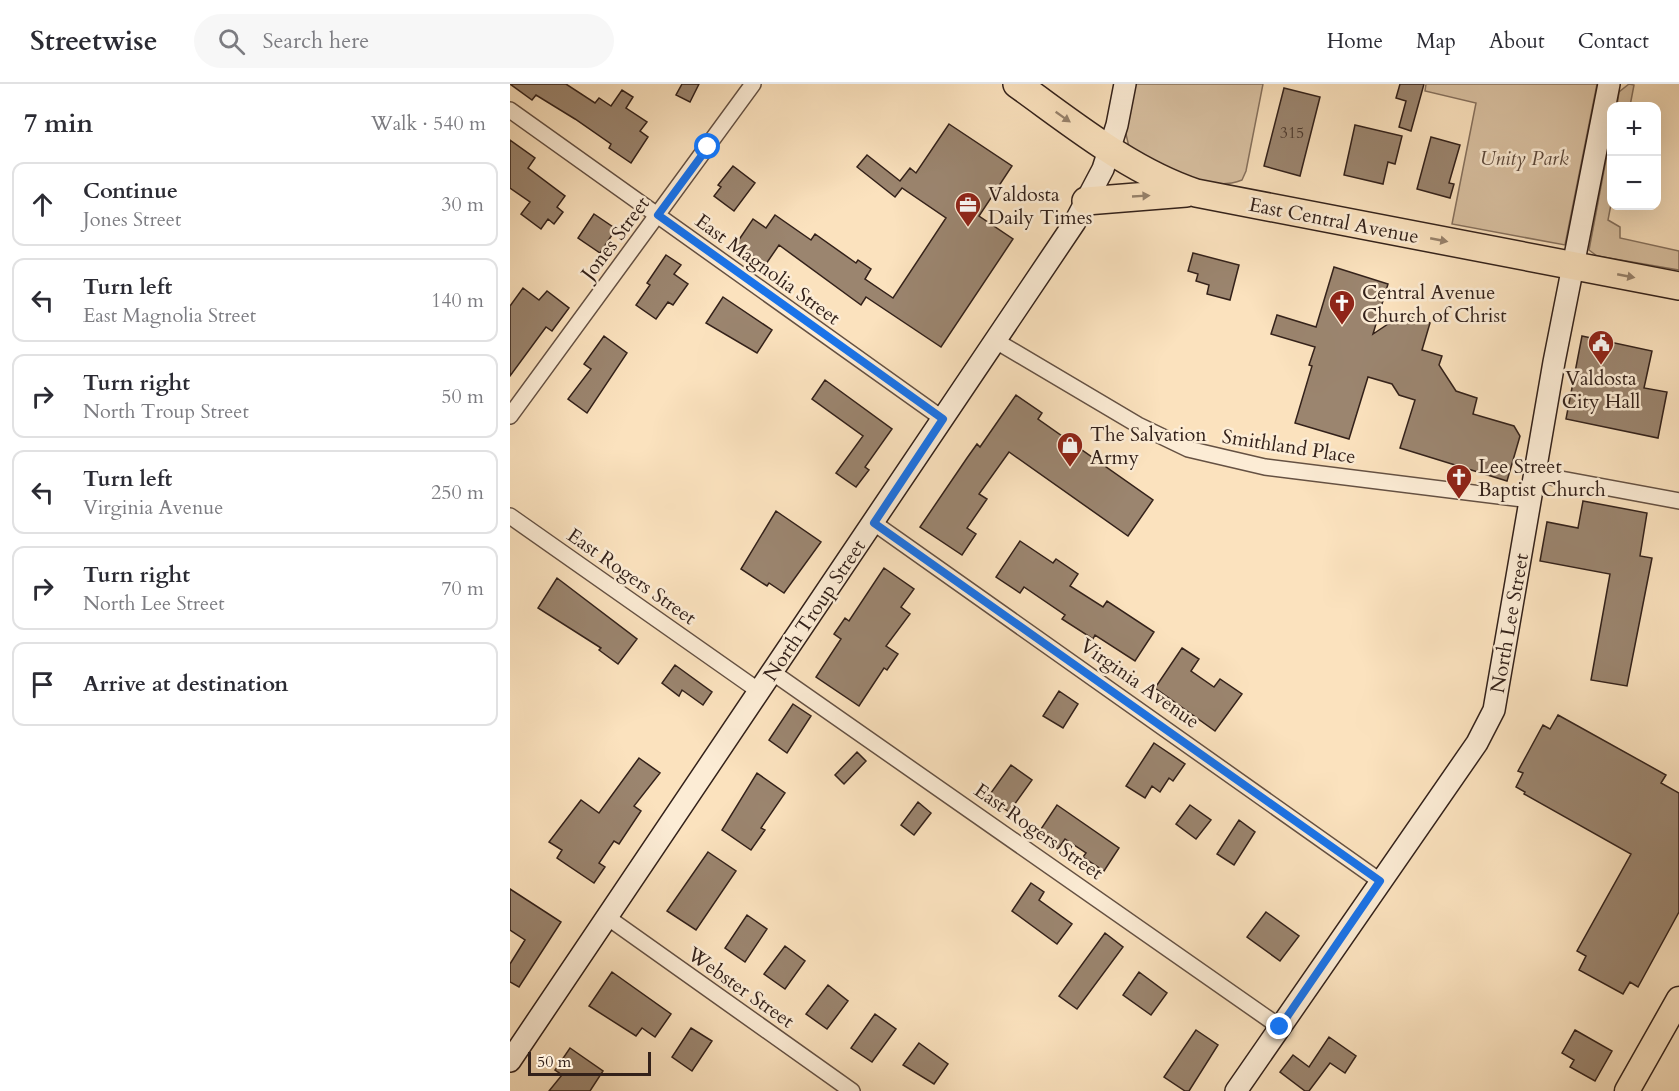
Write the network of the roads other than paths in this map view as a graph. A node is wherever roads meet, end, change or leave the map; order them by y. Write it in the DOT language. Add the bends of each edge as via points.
graph roads {
  1 [pos="753,84"];
  2 [pos="1017,84"];
  3 [pos="1125,84"];
  4 [pos="1609,84"];
  5 [pos="510,110"];
  6 [pos="1110,148"];
  7 [pos="1196,193"];
  8 [pos="1086,201"];
  9 [pos="658,215"];
  10 [pos="1574,266"];
  11 [pos="1679,286"];
  12 [pos="996,341"];
  13 [pos="510,416"];
  14 [pos="943,419"];
  15 [pos="1534,474"];
  16 [pos="1530,500"];
  17 [pos="1679,501"];
  18 [pos="510,516"];
  19 [pos="874,523"];
  20 [pos="772,672"];
  21 [pos="759,691"];
  22 [pos="1380,881"];
  23 [pos="607,917"];
  24 [pos="1679,999"];
  25 [pos="1280,1027"];
  26 [pos="510,1061"];
  27 [pos="852,1091"];
  28 [pos="1236,1091"];
  29 [pos="1627,1091"];
  1 -- 9 [label="street, Jones Street"];
  2 -- 6 [label="highway, East Central Avenue, one-way"];
  3 -- 6 [label="street, North Troup Street"];
  4 -- 10 [label="street, North Lee Street"];
  5 -- 9 [label="street, East Magnolia Street"];
  6 -- 7 [label="highway, East Central Avenue" via="1166,183"];
  6 -- 8 [label="street, North Troup Street"];
  8 -- 7 [label="highway, one-way"];
  7 -- 10 [label="highway, East Central Avenue, one-way"];
  8 -- 12 [label="street, North Troup Street"];
  9 -- 13 [label="street, Jones Street"];
  9 -- 14 [label="street, East Magnolia Street"];
  10 -- 11 [label="highway, East Central Avenue, one-way"];
  10 -- 15 [label="street, North Lee Street"];
  12 -- 14 [label="street, North Troup Street"];
  12 -- 16 [label="street, Smithland Place" via="1138,425 1188,448 1265,467"];
  14 -- 19 [label="street, North Troup Street"];
  15 -- 16 [label="street, North Lee Street"];
  15 -- 17 [label="street"];
  16 -- 22 [label="street, North Lee Street" via="1494,710 1477,743"];
  18 -- 21 [label="street, East Rogers Street"];
  19 -- 20 [label="street, North Troup Street"];
  19 -- 22 [label="street, Virginia Avenue"];
  20 -- 21 [label="street, North Troup Street"];
  20 -- 25 [label="street, East Rogers Street"];
  21 -- 23 [label="street, North Troup Street"];
  22 -- 25 [label="street, North Lee Street"];
  23 -- 26 [label="street, North Troup Street"];
  23 -- 27 [label="street, Webster Street"];
  24 -- 29 [label="main road"];
  25 -- 28 [label="street, North Lee Street"];
}
